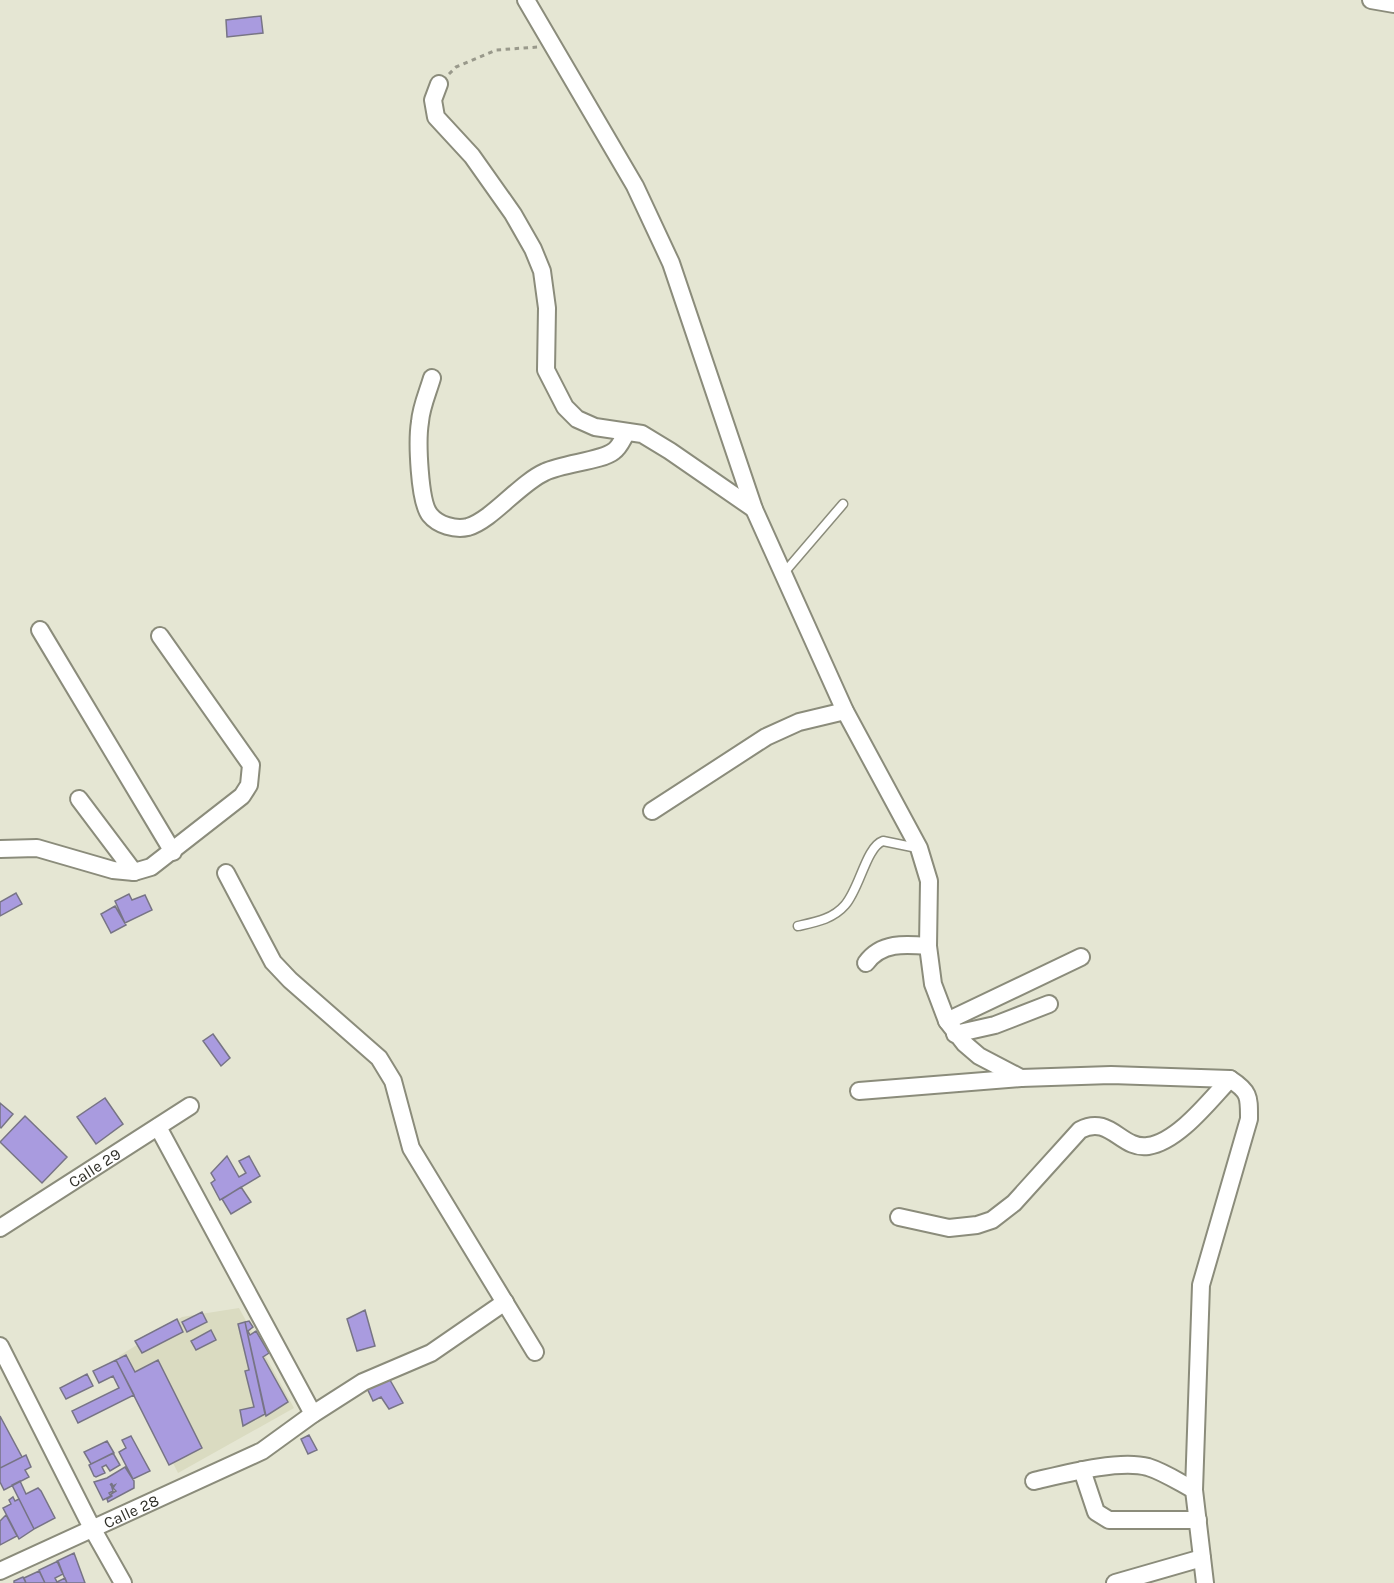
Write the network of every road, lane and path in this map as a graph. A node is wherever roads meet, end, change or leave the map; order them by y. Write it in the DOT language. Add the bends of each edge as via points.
graph roads {
  1 [pos="526,0"];
  2 [pos="1371,0"];
  3 [pos="1394,4"];
  4 [pos="552,44"];
  5 [pos="439,84"];
  6 [pos="432,378"];
  7 [pos="627,432"];
  8 [pos="843,504"];
  9 [pos="754,509"];
  10 [pos="783,574"];
  11 [pos="40,630"];
  12 [pos="160,636"];
  13 [pos="845,711"];
  14 [pos="79,799"];
  15 [pos="651,811"];
  16 [pos="919,848"];
  17 [pos="0,849"];
  18 [pos="173,852"];
  19 [pos="134,872"];
  20 [pos="226,873"];
  21 [pos="798,926"];
  22 [pos="928,946"];
  23 [pos="1081,957"];
  24 [pos="866,963"];
  25 [pos="1049,1004"];
  26 [pos="951,1027"];
  27 [pos="1022,1078"];
  28 [pos="1230,1079"];
  29 [pos="859,1091"];
  30 [pos="190,1106"];
  31 [pos="158,1127"];
  32 [pos="898,1217"];
  33 [pos="0,1228"];
  34 [pos="505,1302"];
  35 [pos="0,1346"];
  36 [pos="535,1352"];
  37 [pos="313,1414"];
  38 [pos="1082,1470"];
  39 [pos="1034,1480"];
  40 [pos="1194,1490"];
  41 [pos="1198,1520"];
  42 [pos="92,1528"];
  43 [pos="1202,1557"];
  44 [pos="0,1571"];
  45 [pos="123,1583"];
  46 [pos="1115,1583"];
  47 [pos="1205,1583"];
  1 -- 4 [label="street"];
  2 -- 3 [label="street"];
  4 -- 5 [label="path" via="496,50 456,67"];
  4 -- 9 [label="street" via="635,186 671,263"];
  5 -- 7 [label="street" via="433,100 436,117 472,156 513,214 542,271 547,308 546,369 554,387 577,419 595,427"];
  6 -- 7 [label="street" via="420,420 418,464 429,514 452,528 468,527 481,520 544,472 608,456"];
  7 -- 9 [label="street" via="655,441"];
  8 -- 10 [label="lane"];
  9 -- 10 [label="street"];
  10 -- 13 [label="street"];
  11 -- 18 [label="street"];
  12 -- 18 [label="street" via="251,765 249,785 242,796"];
  13 -- 15 [label="street" via="799,722 766,737"];
  13 -- 16 [label="street"];
  14 -- 19 [label="street"];
  16 -- 21 [label="lane" via="878,842 857,888 844,906 829,918"];
  16 -- 22 [label="street" via="929,881"];
  17 -- 19 [label="street" via="37,848 113,870"];
  18 -- 19 [label="street" via="151,867"];
  20 -- 34 [label="street" via="273,962 379,1058 393,1081 411,1148"];
  22 -- 24 [label="street" via="890,946 873,953"];
  22 -- 26 [label="street" via="933,984"];
  23 -- 26 [label="street"];
  25 -- 26 [label="street" via="995,1024"];
  26 -- 27 [label="street" via="979,1056"];
  27 -- 28 [label="street" via="1111,1075"];
  27 -- 29 [label="street"];
  28 -- 32 [label="street" via="1184,1127 1150,1146 1139,1146 1100,1125 1080,1130 1014,1203 992,1220 949,1228"];
  28 -- 40 [label="street" via="1248,1096 1249,1119 1201,1285"];
  30 -- 31 [label="street, Calle 29"];
  31 -- 33 [label="street, Calle 29"];
  31 -- 37 [label="street"];
  34 -- 36 [label="street"];
  34 -- 37 [label="street, Calle 28" via="430,1353 363,1382"];
  35 -- 42 [label="street"];
  37 -- 42 [label="street, Calle 28" via="262,1451"];
  38 -- 39 [label="street"];
  38 -- 40 [label="street" via="1146,1467"];
  38 -- 41 [label="street" via="1096,1512 1109,1520"];
  40 -- 41 [label="street"];
  41 -- 43 [label="street"];
  42 -- 44 [label="street, Calle 28"];
  42 -- 45 [label="street"];
  43 -- 46 [label="street"];
  43 -- 47 [label="street"];
}
